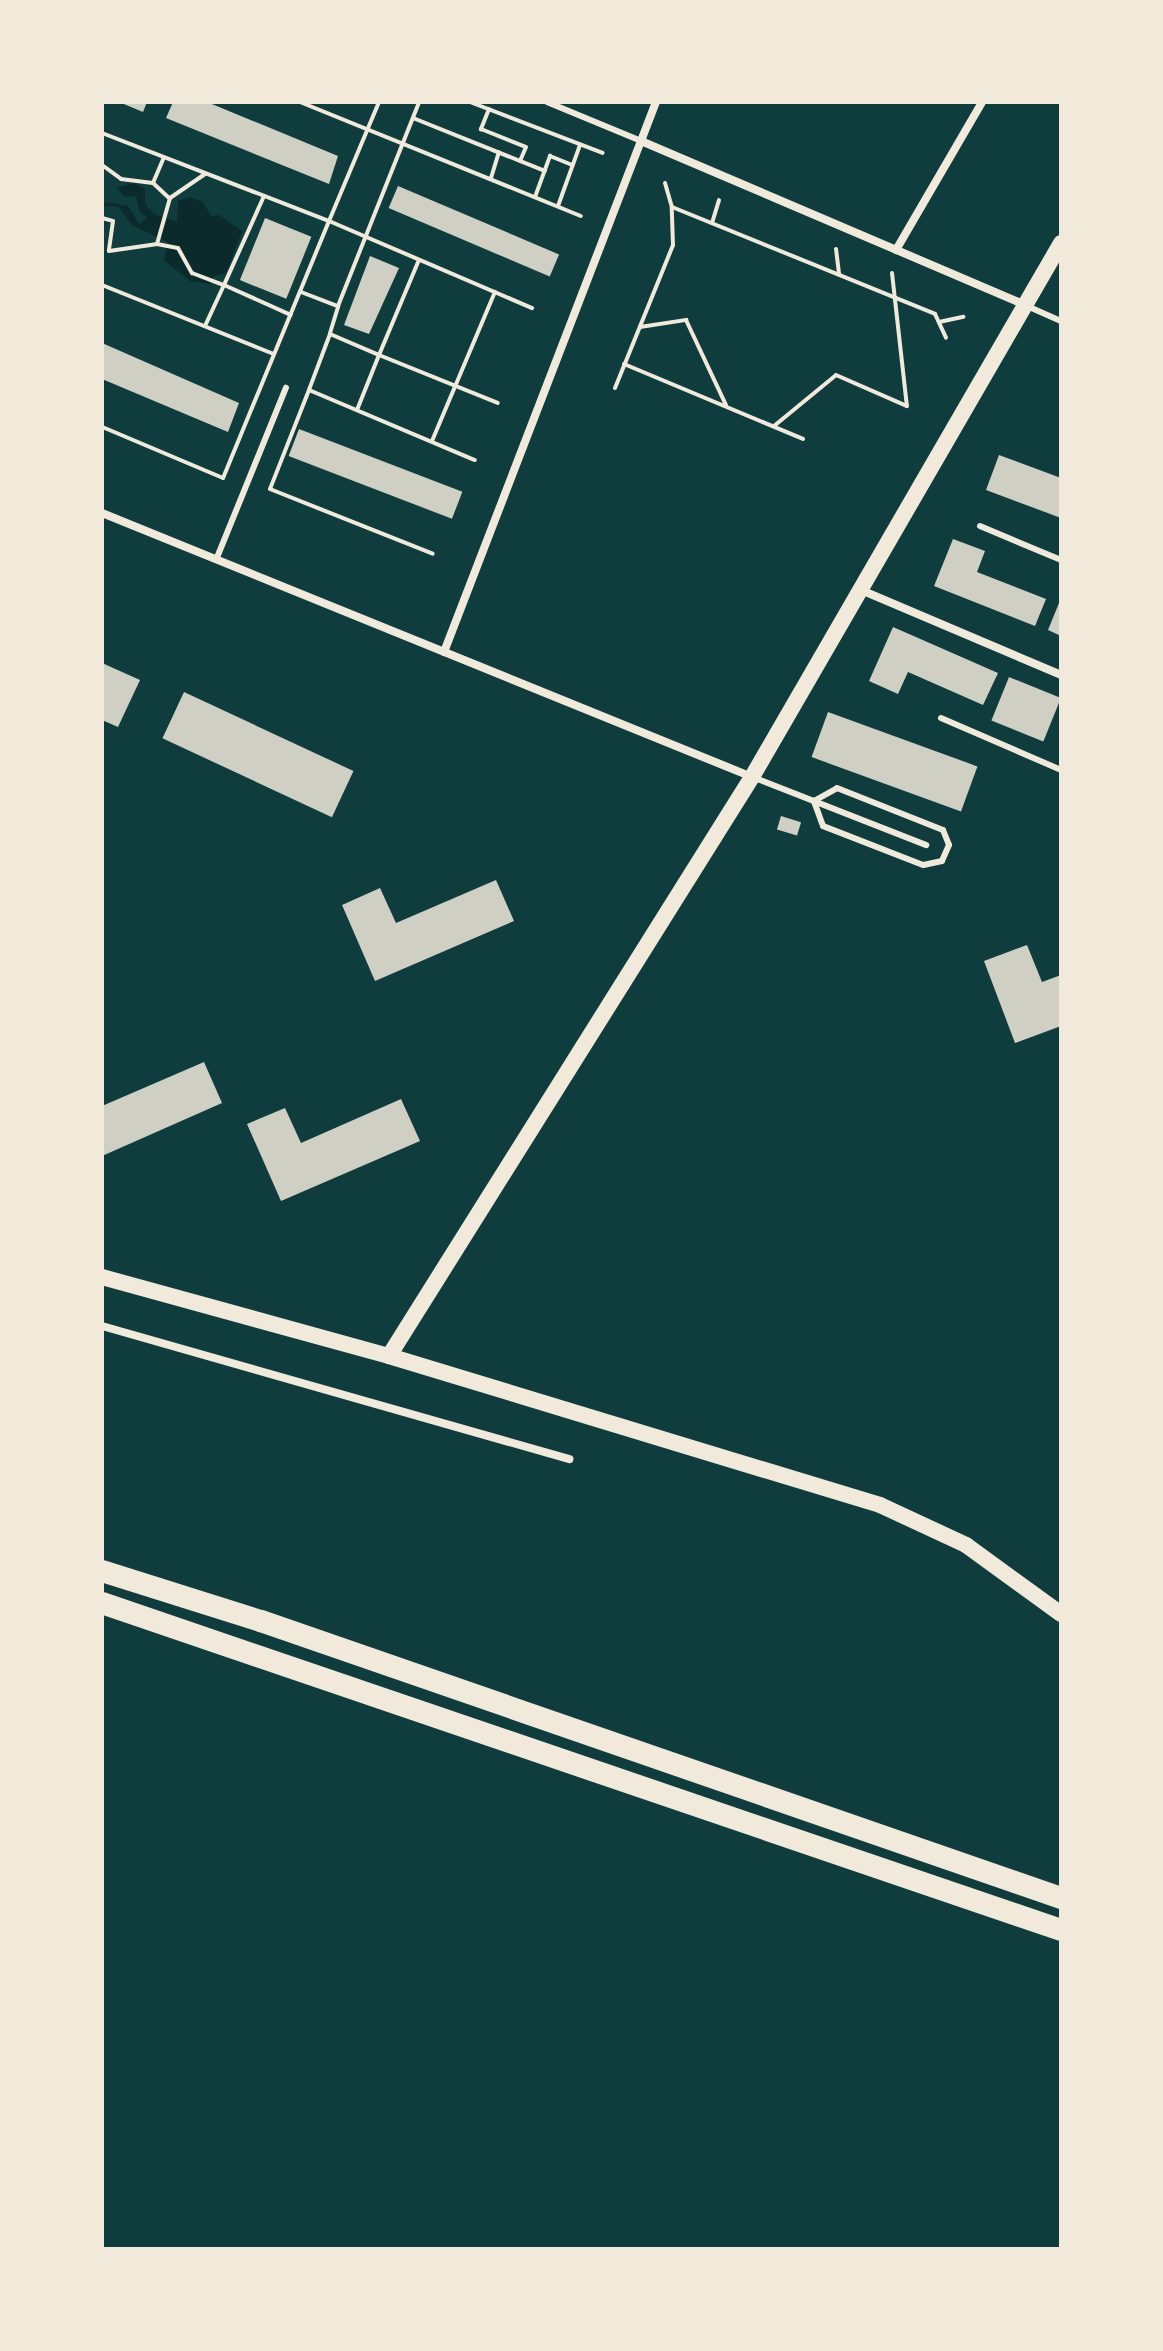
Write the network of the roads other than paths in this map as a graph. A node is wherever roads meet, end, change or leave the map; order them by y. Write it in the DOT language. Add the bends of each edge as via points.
graph roads {
  1 [pos="547,102"];
  2 [pos="656,102"];
  3 [pos="982,102"];
  4 [pos="641,141"];
  5 [pos="1061,243"];
  6 [pos="896,250"];
  7 [pos="1023,304"];
  8 [pos="1061,321"];
  9 [pos="286,388"];
  10 [pos="102,513"];
  11 [pos="980,526"];
  12 [pos="216,560"];
  13 [pos="1061,560"];
  14 [pos="861,590"];
  15 [pos="444,652"];
  16 [pos="1061,675"];
  17 [pos="941,718"];
  18 [pos="1061,770"];
  19 [pos="752,777"];
  20 [pos="814,801"];
  21 [pos="926,845"];
  22 [pos="102,1277"];
  23 [pos="102,1326"];
  24 [pos="389,1356"];
  25 [pos="569,1459"];
  26 [pos="102,1571"];
  27 [pos="102,1603"];
  28 [pos="1061,1614"];
  29 [pos="1061,1898"];
  30 [pos="1061,1930"];
  1 -- 4 [label="lane"];
  2 -- 4 [label="street"];
  3 -- 6 [label="street"];
  4 -- 6 [label="street"];
  4 -- 15 [label="street"];
  5 -- 7 [label="main road"];
  6 -- 7 [label="street"];
  7 -- 8 [label="lane"];
  7 -- 14 [label="main road"];
  9 -- 12 [label="lane"];
  10 -- 12 [label="street"];
  11 -- 13 [label="lane"];
  12 -- 15 [label="street"];
  14 -- 16 [label="street"];
  14 -- 19 [label="main road"];
  15 -- 19 [label="street"];
  17 -- 18 [label="lane"];
  19 -- 20 [label="lane"];
  19 -- 24 [label="main road"];
  20 -- 20 [label="lane" via="823,826 923,865 942,861 949,845 943,830 837,788"];
  20 -- 21 [label="lane"];
  22 -- 24 [label="main road"];
  23 -- 25 [label="street"];
  24 -- 28 [label="main road" via="880,1505 966,1545"];
  26 -- 29 [label="highway"];
  27 -- 30 [label="highway"];
}
